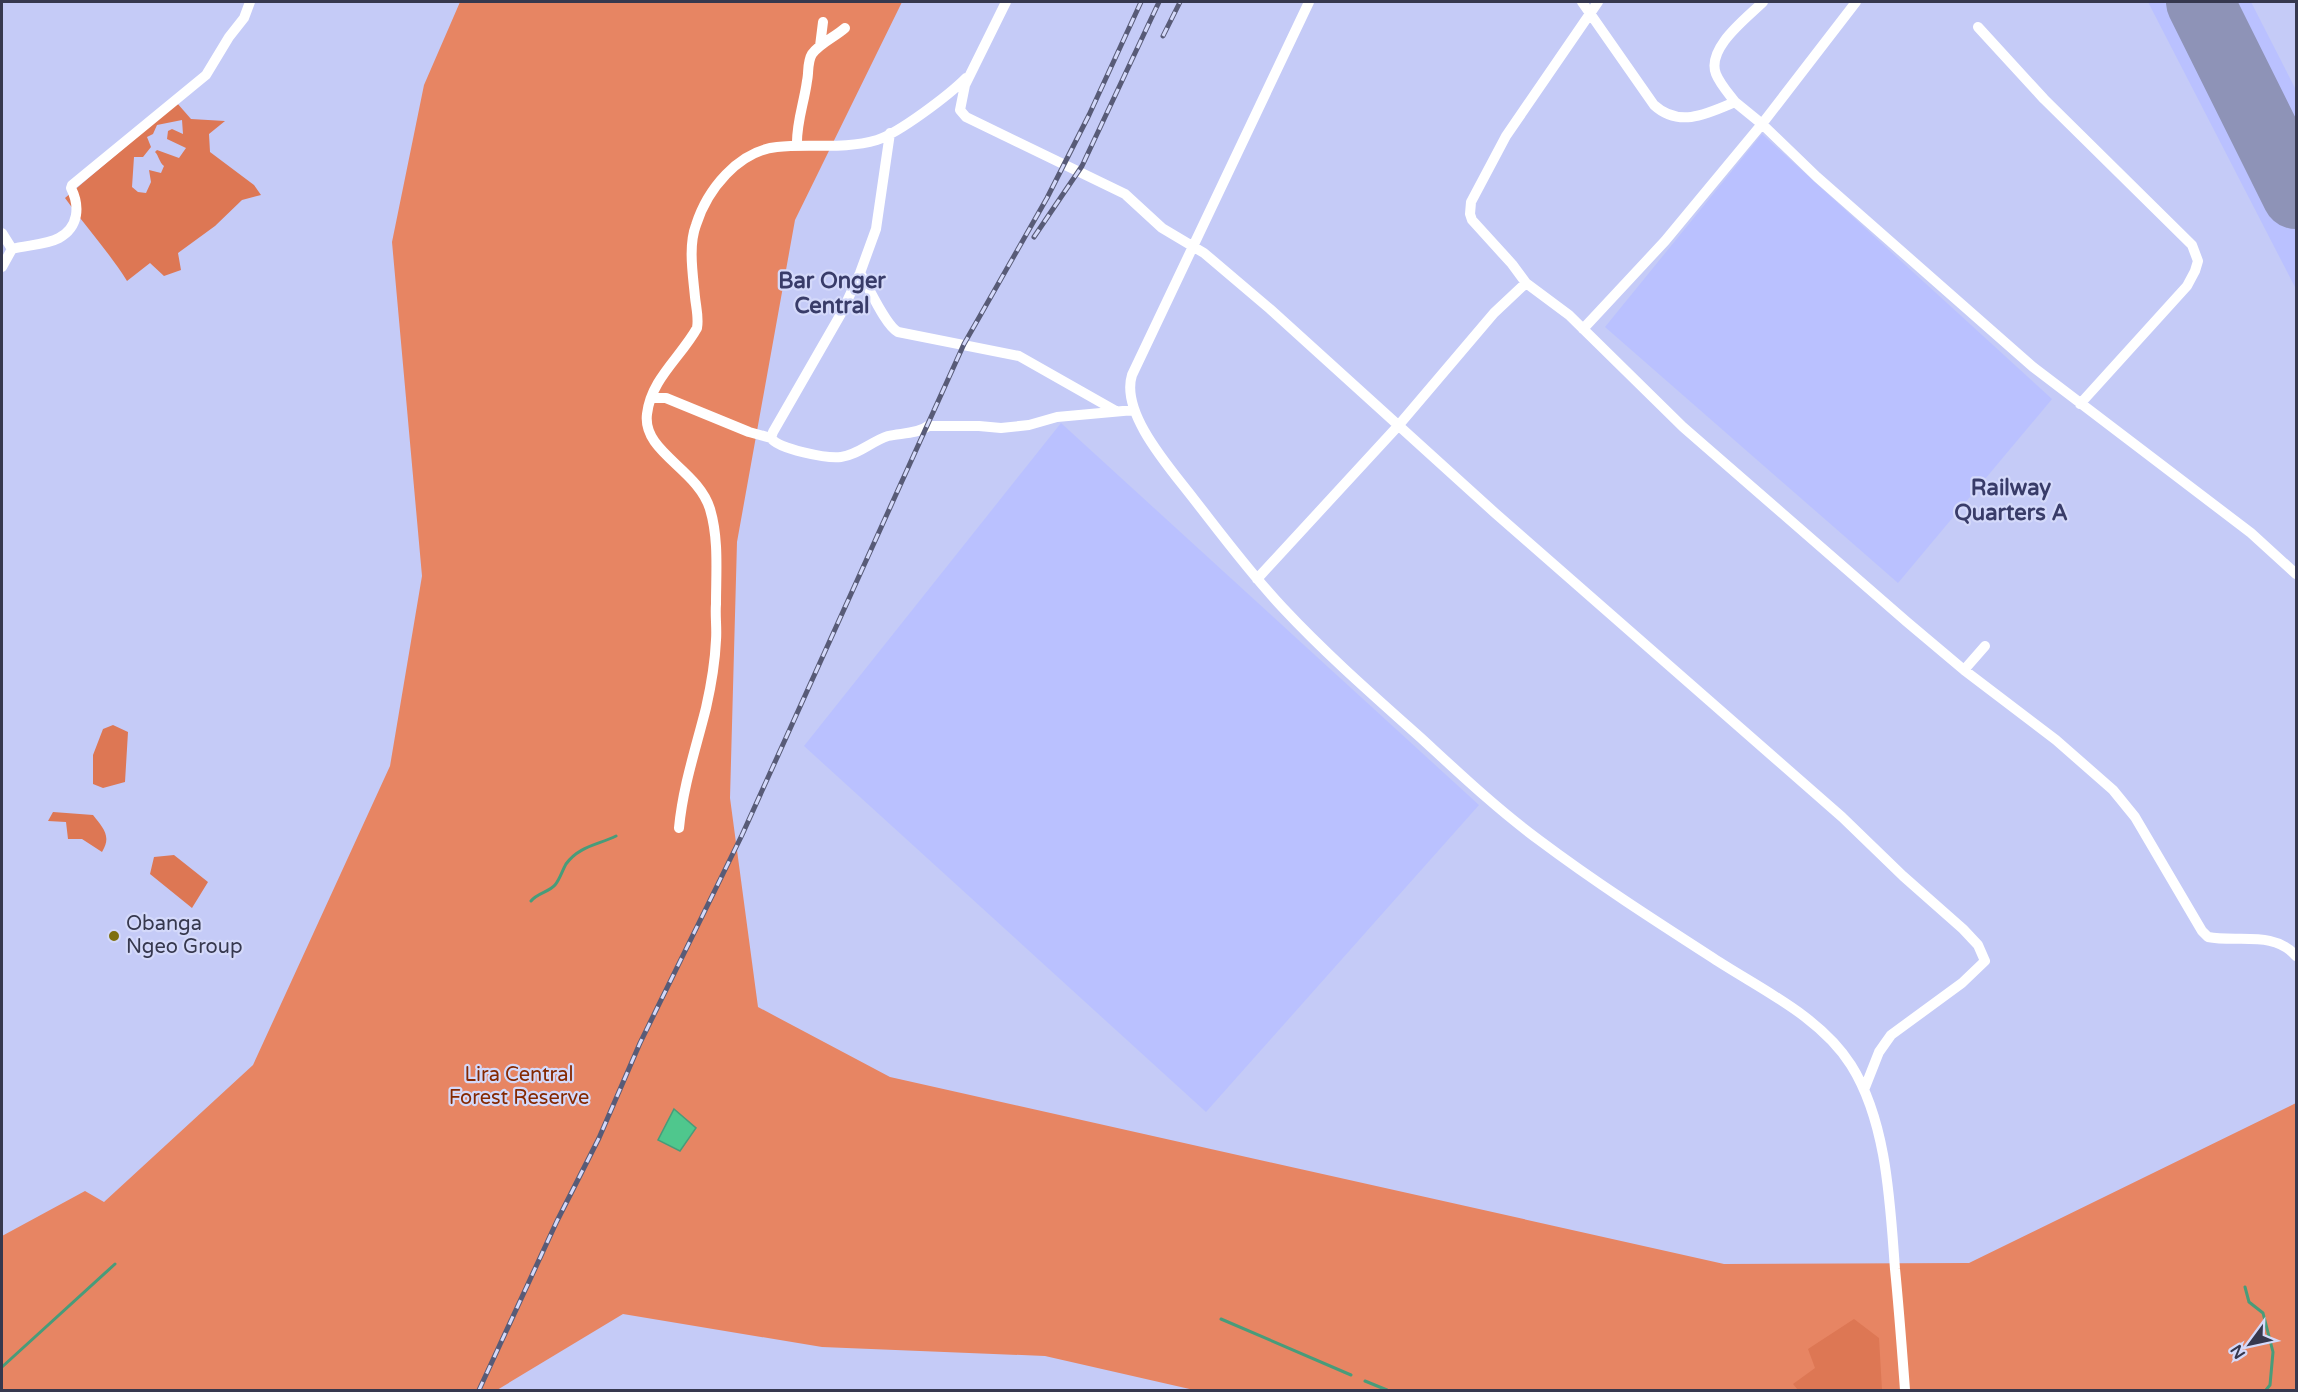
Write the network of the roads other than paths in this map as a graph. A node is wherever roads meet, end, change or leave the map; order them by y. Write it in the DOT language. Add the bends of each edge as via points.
graph roads {
  1 [pos="250,2"];
  2 [pos="1006,2"];
  3 [pos="1309,2"];
  4 [pos="1582,2"];
  5 [pos="1598,2"];
  6 [pos="1763,2"];
  7 [pos="1856,2"];
  8 [pos="1591,11"];
  9 [pos="823,22"];
  10 [pos="1978,27"];
  11 [pos="845,28"];
  12 [pos="820,46"];
  13 [pos="970,74"];
  14 [pos="1735,102"];
  15 [pos="1762,124"];
  16 [pos="890,134"];
  17 [pos="797,146"];
  18 [pos="2,233"];
  19 [pos="1192,246"];
  20 [pos="12,249"];
  21 [pos="2,267"];
  22 [pos="860,273"];
  23 [pos="1526,283"];
  24 [pos="1583,329"];
  25 [pos="658,381"];
  26 [pos="651,398"];
  27 [pos="666,398"];
  28 [pos="2080,404"];
  29 [pos="1134,410"];
  30 [pos="1116,411"];
  31 [pos="1398,426"];
  32 [pos="771,438"];
  33 [pos="2296,574"];
  34 [pos="1257,579"];
  35 [pos="1986,646"];
  36 [pos="1964,670"];
  37 [pos="679,828"];
  38 [pos="2296,956"];
  39 [pos="1864,1089"];
  40 [pos="1905,1390"];
  1 -- 20 [label="street" via="244,18 206,75 72,185 77,210 68,232 57,239"];
  2 -- 13 [label="street"];
  3 -- 19 [label="street"];
  4 -- 8 [label="street"];
  5 -- 8 [label="street"];
  6 -- 14 [label="street" via="1722,43 1716,56 1716,74"];
  7 -- 15 [label="street"];
  8 -- 14 [label="street" via="1662,113 1692,118"];
  8 -- 23 [label="street" via="1506,136 1471,202 1472,220"];
  9 -- 12 [label="street"];
  10 -- 28 [label="street" via="2044,99 2192,245 2198,261 2187,286"];
  11 -- 12 [label="street"];
  12 -- 17 [label="street" via="808,64 796,130"];
  13 -- 16 [label="street" via="954,90"];
  13 -- 19 [label="street" via="961,98 960,110 966,117 1125,194 1162,228"];
  14 -- 15 [label="street"];
  15 -- 24 [label="street" via="1665,240"];
  15 -- 28 [label="street" via="1844,201"];
  16 -- 17 [label="street" via="840,147"];
  16 -- 22 [label="street" via="876,229"];
  17 -- 25 [label="street" via="756,153 726,174 707,197 695,227 693,248 697,328"];
  18 -- 20 [label="street"];
  19 -- 29 [label="street" via="1132,375 1129,392"];
  19 -- 31 [label="street" via="1270,309"];
  20 -- 21 [label="street"];
  22 -- 30 [label="street" via="886,321 897,332 1019,356"];
  22 -- 32 [label="street"];
  23 -- 24 [label="street"];
  23 -- 31 [label="street" via="1494,313"];
  24 -- 36 [label="street" via="1683,427"];
  25 -- 26 [label="street"];
  25 -- 27 [label="street"];
  26 -- 27 [label="street"];
  26 -- 37 [label="street" via="646,415 648,433 656,446 692,477 703,492 716,535 717,640"];
  27 -- 32 [label="street"];
  28 -- 33 [label="street" via="2251,533"];
  29 -- 30 [label="street"];
  29 -- 34 [label="street" via="1182,484"];
  30 -- 32 [label="street" via="1001,428 928,426 921,431 883,438 840,458 789,449"];
  31 -- 34 [label="street"];
  31 -- 39 [label="street" via="1842,817 1978,945 1985,961 1962,983 1891,1035 1879,1052"];
  34 -- 39 [label="street" via="1351,675 1508,815 1592,878 1800,1015 1844,1055"];
  35 -- 36 [label="street"];
  36 -- 38 [label="street" via="2056,740 2123,801 2208,937 2273,940 2290,948"];
  39 -- 40 [label="street" via="1882,1152 1892,1219"];
}
